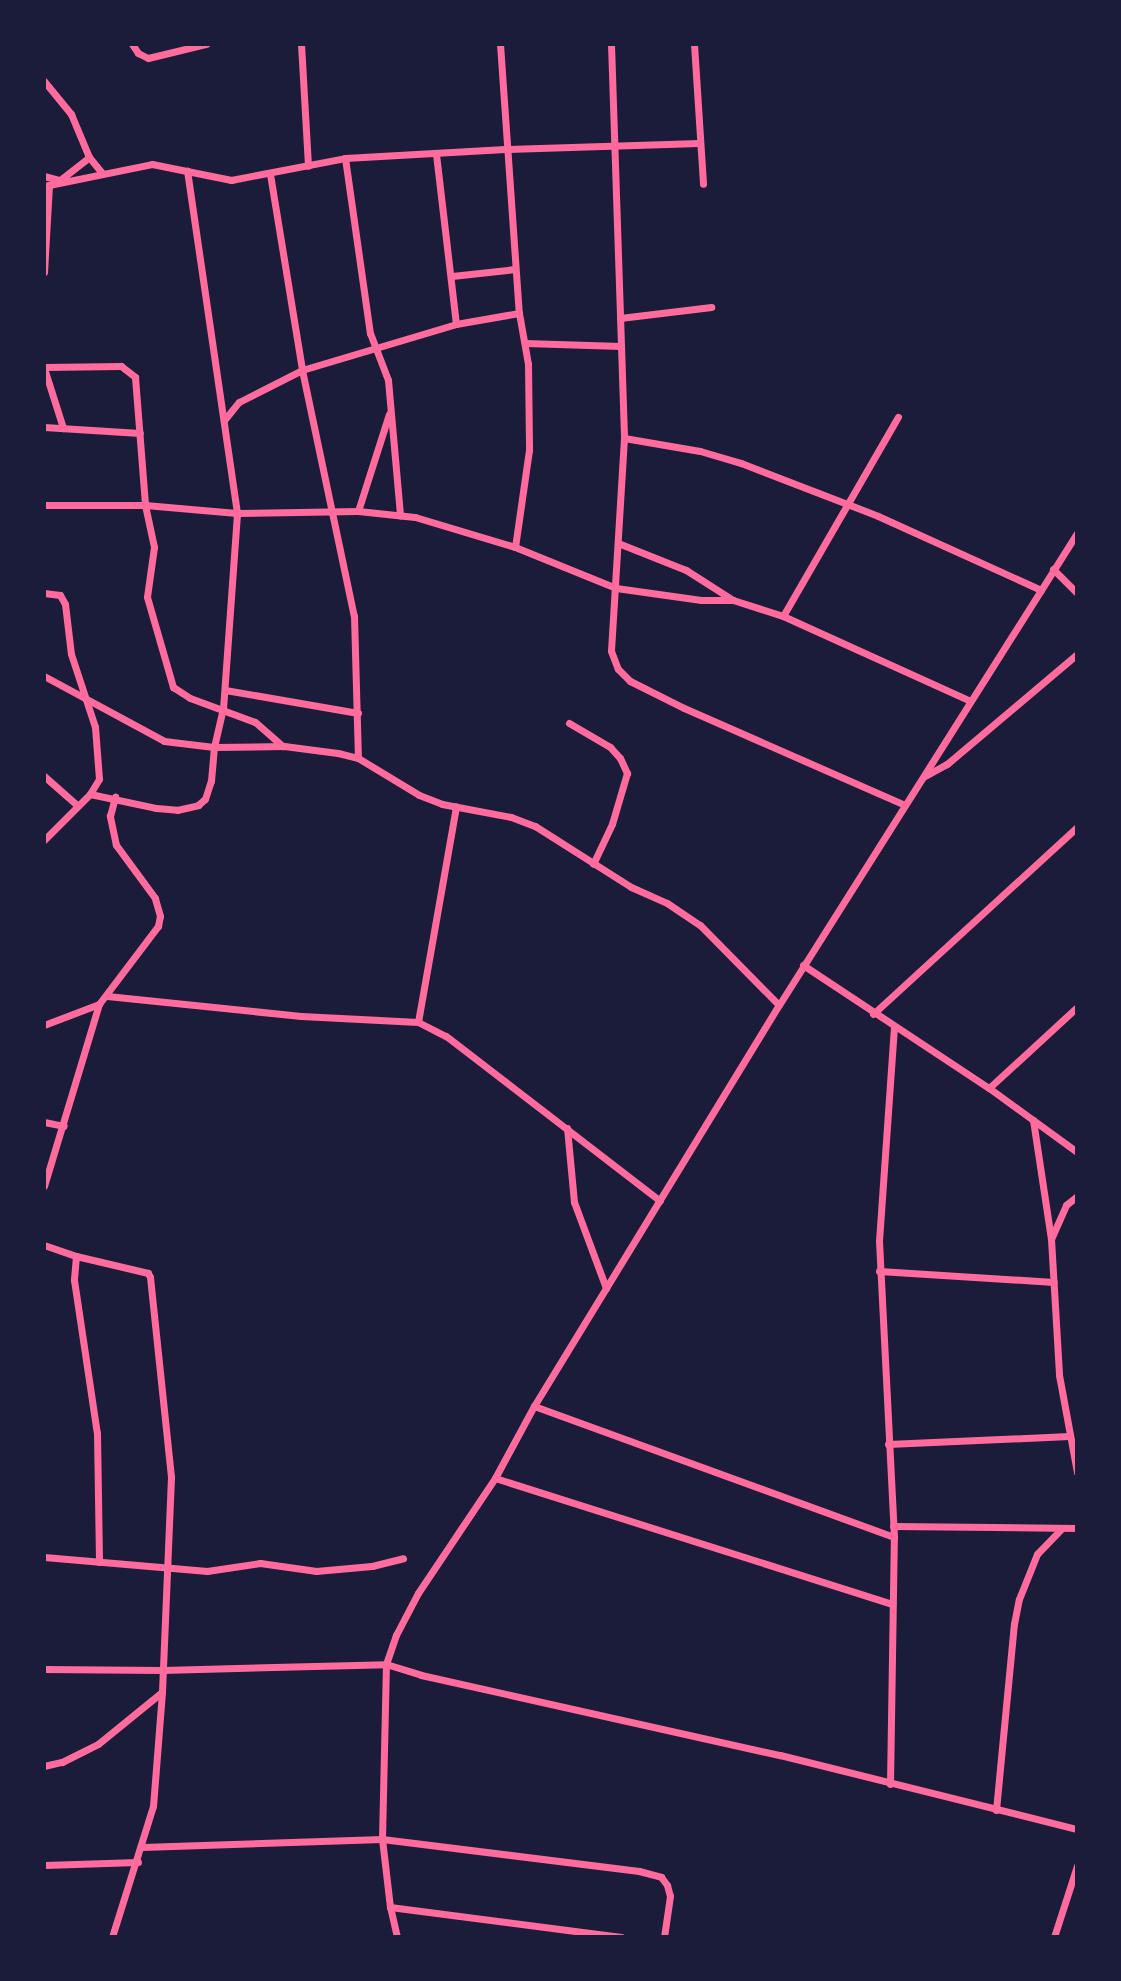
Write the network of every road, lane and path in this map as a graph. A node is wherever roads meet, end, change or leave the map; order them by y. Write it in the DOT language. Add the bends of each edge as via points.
graph roads {
  1 [pos="132,44"];
  2 [pos="206,44"];
  3 [pos="301,44"];
  4 [pos="500,44"];
  5 [pos="611,44"];
  6 [pos="694,44"];
  7 [pos="44,81"];
  8 [pos="699,143"];
  9 [pos="614,148"];
  10 [pos="505,149"];
  11 [pos="436,154"];
  12 [pos="89,157"];
  13 [pos="345,158"];
  14 [pos="308,166"];
  15 [pos="187,171"];
  16 [pos="102,173"];
  17 [pos="270,174"];
  18 [pos="44,176"];
  19 [pos="63,181"];
  20 [pos="703,184"];
  21 [pos="46,186"];
  22 [pos="515,269"];
  23 [pos="44,272"];
  24 [pos="452,276"];
  25 [pos="711,307"];
  26 [pos="519,313"];
  27 [pos="620,318"];
  28 [pos="456,324"];
  29 [pos="525,343"];
  30 [pos="376,346"];
  31 [pos="621,346"];
  32 [pos="44,367"];
  33 [pos="302,370"];
  34 [pos="390,410"];
  35 [pos="898,417"];
  36 [pos="225,421"];
  37 [pos="44,427"];
  38 [pos="63,428"];
  39 [pos="141,433"];
  40 [pos="624,438"];
  41 [pos="847,504"];
  42 [pos="44,505"];
  43 [pos="145,505"];
  44 [pos="332,511"];
  45 [pos="358,511"];
  46 [pos="237,513"];
  47 [pos="400,515"];
  48 [pos="1077,533"];
  49 [pos="618,543"];
  50 [pos="515,547"];
  51 [pos="1053,569"];
  52 [pos="616,588"];
  53 [pos="1041,590"];
  54 [pos="44,593"];
  55 [pos="1077,593"];
  56 [pos="733,600"];
  57 [pos="783,617"];
  58 [pos="1077,654"];
  59 [pos="44,676"];
  60 [pos="225,690"];
  61 [pos="86,697"];
  62 [pos="971,701"];
  63 [pos="223,709"];
  64 [pos="358,712"];
  65 [pos="569,723"];
  66 [pos="284,746"];
  67 [pos="214,747"];
  68 [pos="358,758"];
  69 [pos="44,776"];
  70 [pos="923,777"];
  71 [pos="90,793"];
  72 [pos="115,797"];
  73 [pos="77,805"];
  74 [pos="905,805"];
  75 [pos="456,806"];
  76 [pos="1077,827"];
  77 [pos="44,840"];
  78 [pos="593,864"];
  79 [pos="803,965"];
  80 [pos="107,996"];
  81 [pos="99,1003"];
  82 [pos="779,1004"];
  83 [pos="1077,1007"];
  84 [pos="873,1014"];
  85 [pos="418,1022"];
  86 [pos="46,1023"];
  87 [pos="894,1028"];
  88 [pos="989,1088"];
  89 [pos="1033,1120"];
  90 [pos="44,1122"];
  91 [pos="64,1126"];
  92 [pos="566,1127"];
  93 [pos="1077,1152"];
  94 [pos="44,1186"];
  95 [pos="1077,1196"];
  96 [pos="660,1201"];
  97 [pos="1051,1239"];
  98 [pos="44,1245"];
  99 [pos="76,1256"];
  100 [pos="879,1271"];
  101 [pos="1054,1283"];
  102 [pos="606,1288"];
  103 [pos="534,1406"];
  104 [pos="1069,1436"];
  105 [pos="888,1444"];
  106 [pos="1077,1472"];
  107 [pos="495,1478"];
  108 [pos="893,1525"];
  109 [pos="1062,1528"];
  110 [pos="1077,1528"];
  111 [pos="894,1537"];
  112 [pos="44,1557"];
  113 [pos="403,1558"];
  114 [pos="99,1562"];
  115 [pos="166,1567"];
  116 [pos="893,1604"];
  117 [pos="386,1664"];
  118 [pos="44,1669"];
  119 [pos="162,1670"];
  120 [pos="162,1692"];
  121 [pos="44,1766"];
  122 [pos="890,1784"];
  123 [pos="996,1810"];
  124 [pos="1077,1829"];
  125 [pos="382,1839"];
  126 [pos="142,1847"];
  127 [pos="138,1862"];
  128 [pos="44,1865"];
  129 [pos="1077,1866"];
  130 [pos="390,1907"];
  131 [pos="112,1937"];
  132 [pos="397,1937"];
  133 [pos="621,1937"];
  134 [pos="664,1937"];
  135 [pos="1054,1937"];
  1 -- 2 [label="street" via="148,58"];
  3 -- 14 [label="street"];
  4 -- 10 [label="street"];
  5 -- 9 [label="street"];
  6 -- 8 [label="street"];
  7 -- 12 [label="street" via="71,114"];
  8 -- 9 [label="street"];
  8 -- 20 [label="street"];
  9 -- 10 [label="street"];
  9 -- 27 [label="street"];
  10 -- 11 [label="street"];
  10 -- 22 [label="street"];
  11 -- 13 [label="street"];
  11 -- 24 [label="street"];
  12 -- 16 [label="street"];
  12 -- 19 [label="street"];
  13 -- 14 [label="street"];
  13 -- 30 [label="street" via="370,333"];
  14 -- 17 [label="street"];
  15 -- 16 [label="street" via="152,164"];
  15 -- 17 [label="street" via="231,180"];
  15 -- 36 [label="street"];
  16 -- 19 [label="street"];
  17 -- 33 [label="street"];
  18 -- 19 [label="street"];
  19 -- 21 [label="street"];
  21 -- 23 [label="street"];
  22 -- 24 [label="street"];
  22 -- 26 [label="street"];
  24 -- 28 [label="street"];
  25 -- 27 [label="street"];
  26 -- 28 [label="street"];
  26 -- 29 [label="street"];
  27 -- 31 [label="street"];
  28 -- 30 [label="street"];
  29 -- 31 [label="street"];
  29 -- 50 [label="street" via="529,450"];
  30 -- 33 [label="street"];
  30 -- 34 [label="street" via="388,380"];
  31 -- 40 [label="street"];
  32 -- 38 [label="street"];
  32 -- 39 [label="street" via="121,366 130,370 135,377"];
  33 -- 36 [label="street" via="239,402"];
  33 -- 44 [label="street"];
  34 -- 45 [label="street"];
  34 -- 47 [label="street"];
  35 -- 41 [label="street"];
  36 -- 46 [label="street"];
  37 -- 38 [label="street"];
  38 -- 39 [label="street"];
  39 -- 43 [label="street"];
  40 -- 41 [label="street" via="741,463"];
  40 -- 49 [label="street"];
  41 -- 53 [label="street"];
  41 -- 57 [label="street"];
  42 -- 43 [label="street"];
  43 -- 46 [label="street"];
  43 -- 63 [label="street" via="154,547 149,612 173,687"];
  44 -- 45 [label="street"];
  44 -- 46 [label="street"];
  44 -- 64 [label="street" via="354,616"];
  45 -- 47 [label="street"];
  46 -- 60 [label="street"];
  47 -- 50 [label="street"];
  48 -- 51 [label="street"];
  49 -- 52 [label="street"];
  49 -- 56 [label="street" via="686,570"];
  50 -- 52 [label="street"];
  51 -- 53 [label="street"];
  51 -- 55 [label="street"];
  52 -- 56 [label="street"];
  52 -- 74 [label="street" via="611,651 618,669 630,681"];
  53 -- 62 [label="street"];
  54 -- 61 [label="street" via="60,595 65,604 71,654"];
  56 -- 57 [label="street"];
  57 -- 62 [label="street"];
  58 -- 70 [label="street" via="947,764"];
  59 -- 61 [label="street"];
  60 -- 63 [label="street"];
  60 -- 64 [label="street"];
  61 -- 67 [label="street" via="151,736"];
  61 -- 71 [label="street" via="100,766 99,779"];
  62 -- 70 [label="street"];
  63 -- 66 [label="street" via="255,722"];
  63 -- 67 [label="street"];
  64 -- 68 [label="street"];
  65 -- 78 [label="street" via="610,747 626,773 612,824"];
  66 -- 67 [label="street"];
  66 -- 68 [label="street"];
  67 -- 72 [label="street" via="208,790 198,805 156,808"];
  68 -- 75 [label="street" via="419,795"];
  69 -- 73 [label="street"];
  70 -- 74 [label="street"];
  71 -- 72 [label="street"];
  71 -- 73 [label="street"];
  72 -- 80 [label="street" via="110,816 116,845 156,898 160,916 158,926"];
  73 -- 77 [label="street"];
  74 -- 79 [label="street"];
  75 -- 78 [label="street" via="535,826"];
  75 -- 85 [label="street"];
  76 -- 84 [label="street"];
  78 -- 82 [label="street" via="700,925"];
  79 -- 82 [label="street"];
  79 -- 84 [label="street"];
  80 -- 81 [label="street"];
  80 -- 85 [label="street" via="301,1016"];
  81 -- 86 [label="street"];
  81 -- 91 [label="street"];
  82 -- 96 [label="street"];
  83 -- 88 [label="street"];
  84 -- 87 [label="street"];
  85 -- 92 [label="street" via="446,1036"];
  87 -- 88 [label="street"];
  87 -- 100 [label="street"];
  88 -- 89 [label="street"];
  89 -- 93 [label="street"];
  89 -- 97 [label="street"];
  90 -- 91 [label="street"];
  91 -- 94 [label="street"];
  92 -- 96 [label="street"];
  92 -- 102 [label="street" via="574,1202"];
  95 -- 97 [label="street" via="1066,1205"];
  96 -- 102 [label="street"];
  97 -- 101 [label="street"];
  98 -- 99 [label="street"];
  99 -- 114 [label="street" via="75,1280 97,1433"];
  99 -- 115 [label="street" via="148,1273 153,1286 171,1477"];
  100 -- 101 [label="street"];
  100 -- 105 [label="street"];
  101 -- 104 [label="street" via="1059,1375"];
  102 -- 103 [label="street"];
  103 -- 107 [label="street"];
  103 -- 111 [label="street"];
  104 -- 105 [label="street"];
  104 -- 106 [label="street"];
  105 -- 108 [label="street"];
  107 -- 116 [label="street"];
  107 -- 117 [label="street" via="418,1593"];
  108 -- 109 [label="street"];
  108 -- 111 [label="street"];
  109 -- 110 [label="street"];
  109 -- 123 [label="street" via="1037,1554 1013,1624"];
  111 -- 116 [label="street"];
  112 -- 114 [label="street"];
  113 -- 115 [label="street" via="316,1571 260,1563 208,1572"];
  114 -- 115 [label="street"];
  115 -- 119 [label="street"];
  116 -- 122 [label="street"];
  117 -- 119 [label="street"];
  117 -- 122 [label="street"];
  117 -- 125 [label="street"];
  118 -- 119 [label="street"];
  119 -- 120 [label="street"];
  120 -- 121 [label="street" via="98,1744"];
  120 -- 126 [label="street" via="153,1806"];
  122 -- 123 [label="street"];
  123 -- 124 [label="street"];
  125 -- 126 [label="street"];
  125 -- 130 [label="street"];
  125 -- 134 [label="street" via="584,1862 661,1877 670,1896"];
  126 -- 127 [label="street"];
  127 -- 128 [label="street"];
  127 -- 131 [label="street"];
  129 -- 135 [label="street"];
  130 -- 132 [label="street"];
  130 -- 133 [label="street"];
}
